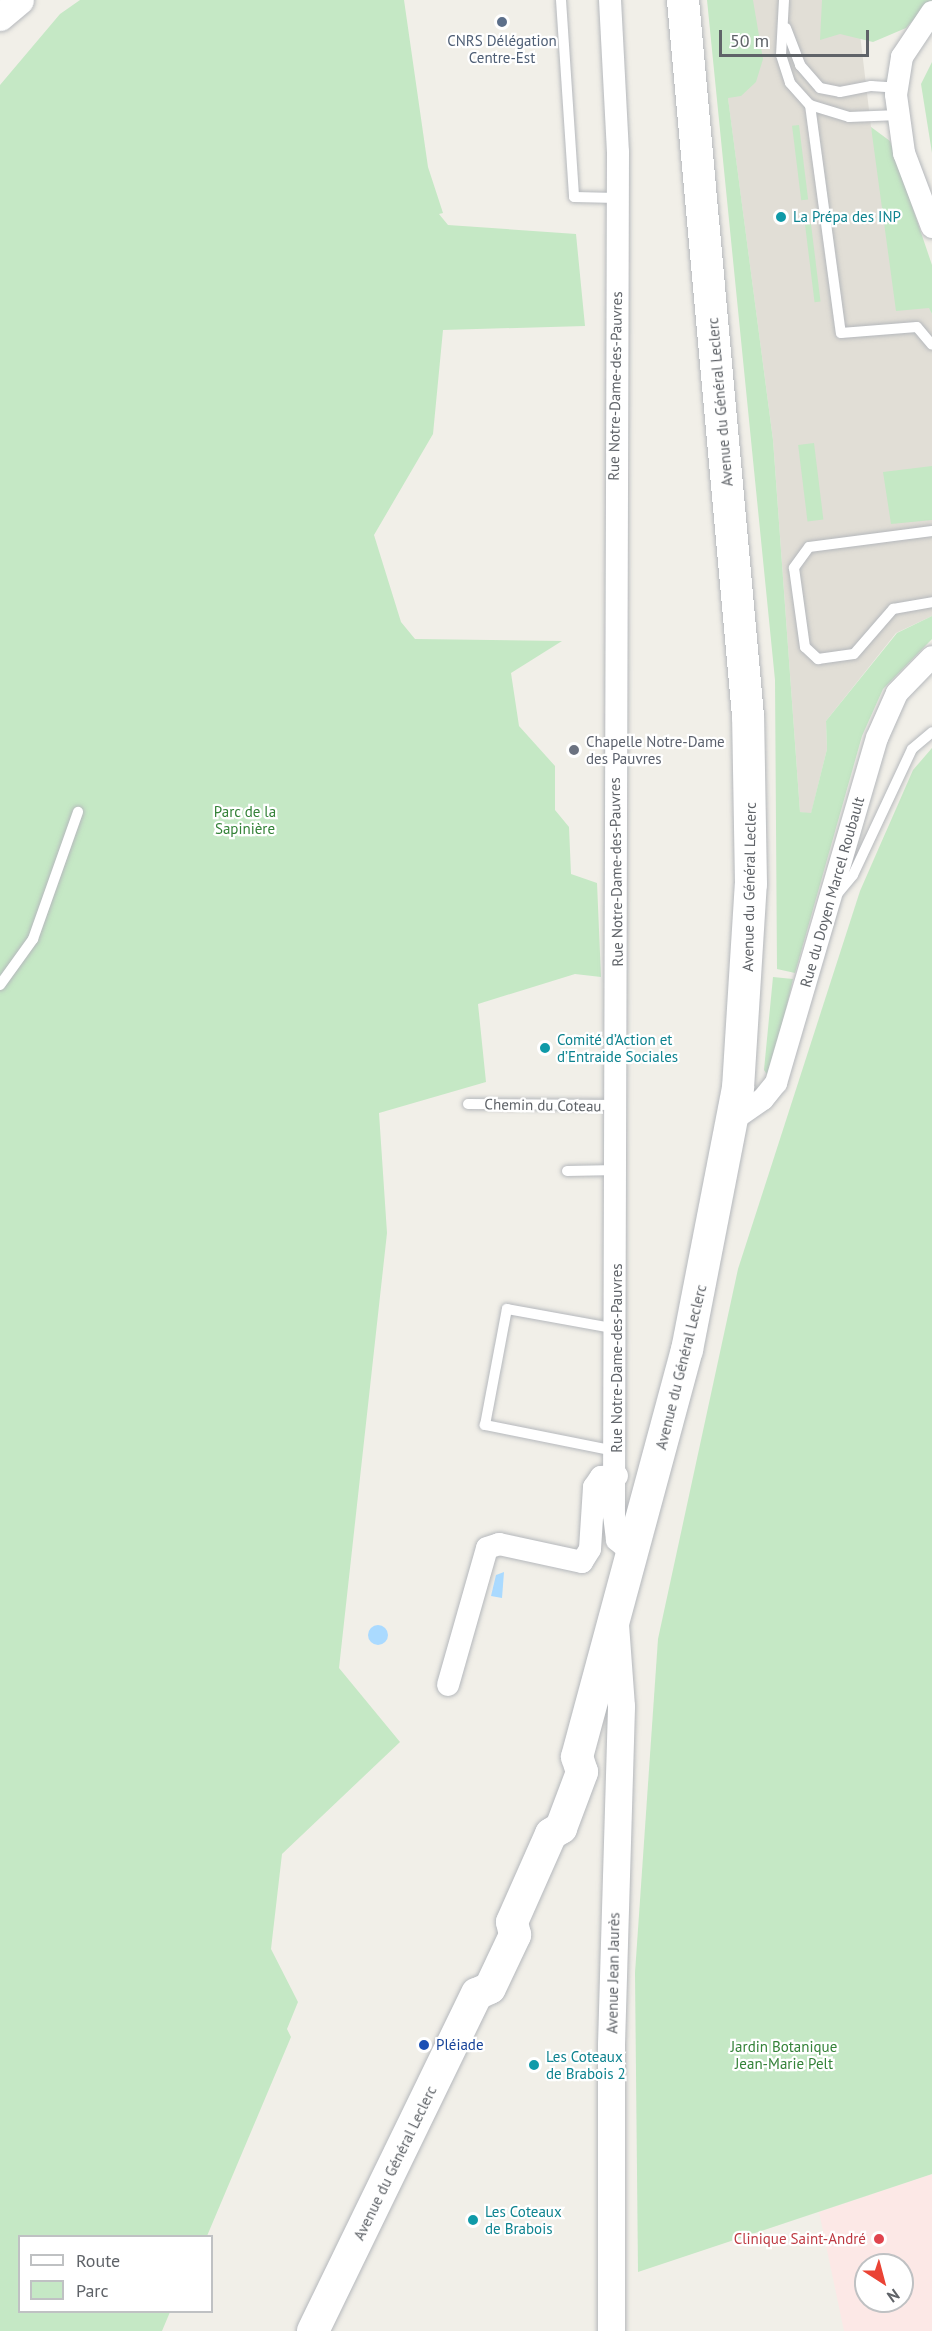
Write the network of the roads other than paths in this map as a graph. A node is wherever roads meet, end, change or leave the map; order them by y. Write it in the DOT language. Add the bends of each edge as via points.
graph roads {
  1 [pos="20,0"];
  2 [pos="561,0"];
  3 [pos="610,0"];
  4 [pos="683,0"];
  5 [pos="785,1"];
  6 [pos="932,12"];
  7 [pos="0,16"];
  8 [pos="786,28"];
  9 [pos="897,88"];
  10 [pos="810,105"];
  11 [pos="899,115"];
  12 [pos="617,198"];
  13 [pos="932,227"];
  14 [pos="932,345"];
  15 [pos="932,531"];
  16 [pos="932,602"];
  17 [pos="932,657"];
  18 [pos="932,732"];
  19 [pos="78,812"];
  20 [pos="826,908"];
  21 [pos="0,985"];
  22 [pos="468,1104"];
  23 [pos="618,1106"];
  24 [pos="730,1122"];
  25 [pos="618,1170"];
  26 [pos="567,1171"];
  27 [pos="617,1329"];
  28 [pos="617,1451"];
  29 [pos="617,1484"];
  30 [pos="636,1539"];
  31 [pos="614,1616"];
  32 [pos="448,1685"];
  33 [pos="313,2331"];
  34 [pos="611,2331"];
  1 -- 7 [label="street"];
  2 -- 12 [label="lane" via="574,197"];
  3 -- 12 [label="street, Rue Notre-Dame-des-Pauvres"];
  4 -- 24 [label="main road, Avenue du Général Leclerc" via="748,716 751,884 742,1044"];
  5 -- 8 [label="lane"];
  6 -- 9 [label="street" via="902,57"];
  8 -- 9 [label="lane" via="800,65 820,88 840,93 871,86"];
  8 -- 10 [label="lane" via="782,55 790,83"];
  9 -- 11 [label="street"];
  10 -- 11 [label="lane" via="849,117"];
  10 -- 14 [label="lane" via="841,333 917,327"];
  11 -- 13 [label="street" via="904,153"];
  12 -- 23 [label="street, Rue Notre-Dame-des-Pauvres" via="612,671"];
  15 -- 16 [label="lane" via="808,547 794,568 805,647 818,659 854,654 892,609"];
  17 -- 20 [label="street, Rue du Doyen Marcel Roubault" via="897,693 877,738"];
  18 -- 20 [label="lane" via="912,749 853,875"];
  19 -- 21 [label="lane" via="33,939"];
  20 -- 24 [label="street, Rue du Doyen Marcel Roubault" via="776,1083"];
  22 -- 23 [label="lane, Chemin du Coteau"];
  23 -- 25 [label="street, Rue Notre-Dame-des-Pauvres"];
  24 -- 30 [label="main road, Avenue du Général Leclerc" via="687,1350"];
  25 -- 26 [label="lane"];
  25 -- 27 [label="street, Rue Notre-Dame-des-Pauvres"];
  27 -- 28 [label="street, Rue Notre-Dame-des-Pauvres"];
  27 -- 28 [label="lane" via="507,1309 485,1425"];
  28 -- 29 [label="street, Rue Notre-Dame-des-Pauvres"];
  29 -- 30 [label="street, Rue Notre-Dame-des-Pauvres" via="617,1539"];
  29 -- 32 [label="street" via="601,1477 594,1487 590,1549 582,1562 499,1544 487,1548"];
  30 -- 31 [label="main road, Avenue du Général Leclerc"];
  31 -- 33 [label="main road, Avenue du Général Leclerc" via="577,1757 565,1766 546,1820 551,1834 512,1922 499,1928 474,1978 477,1994"];
  31 -- 34 [label="street, Avenue Jean Jaurès" via="621,1706 611,2061"];
}
